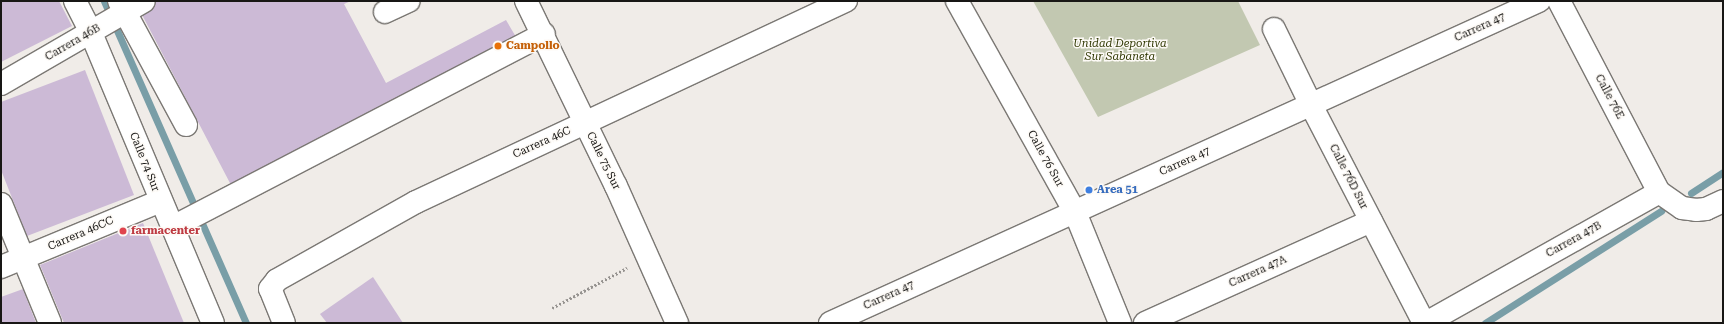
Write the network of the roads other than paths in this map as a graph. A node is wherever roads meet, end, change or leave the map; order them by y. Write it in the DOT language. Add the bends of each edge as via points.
graph roads {
  1 [pos="75,1"];
  2 [pos="144,1"];
  3 [pos="409,1"];
  4 [pos="526,1"];
  5 [pos="846,1"];
  6 [pos="957,1"];
  7 [pos="1539,1"];
  8 [pos="1559,1"];
  9 [pos="121,10"];
  10 [pos="385,12"];
  11 [pos="1274,29"];
  12 [pos="94,32"];
  13 [pos="544,34"];
  14 [pos="1,84"];
  15 [pos="1310,105"];
  16 [pos="585,124"];
  17 [pos="186,126"];
  18 [pos="1659,192"];
  19 [pos="160,201"];
  20 [pos="1723,201"];
  21 [pos="1,204"];
  22 [pos="1075,212"];
  23 [pos="1371,221"];
  24 [pos="180,223"];
  25 [pos="24,258"];
  26 [pos="1,267"];
  27 [pos="50,323"];
  28 [pos="213,323"];
  29 [pos="284,323"];
  30 [pos="677,323"];
  31 [pos="830,323"];
  32 [pos="1120,323"];
  33 [pos="1145,323"];
  34 [pos="1425,323"];
  1 -- 12 [label="street, Calle 74 Sur"];
  2 -- 9 [label="street, Carrera 46B"];
  3 -- 10 [label="street"];
  4 -- 13 [label="street, Calle 75 Sur"];
  5 -- 16 [label="street, Carrera 46C"];
  6 -- 22 [label="street, Calle 76 Sur"];
  7 -- 15 [label="street, Carrera 47"];
  8 -- 18 [label="street, Calle 76E"];
  9 -- 12 [label="street, Carrera 46B"];
  9 -- 17 [label="street"];
  11 -- 15 [label="street, Calle 76D Sur"];
  12 -- 14 [label="street, Carrera 46B"];
  12 -- 19 [label="street, Calle 74 Sur"];
  13 -- 16 [label="street, Calle 75 Sur"];
  13 -- 24 [label="street"];
  15 -- 22 [label="street, Carrera 47"];
  15 -- 23 [label="street, Calle 76D Sur"];
  16 -- 29 [label="street, Carrera 46C" via="416,202 277,280 270,289"];
  16 -- 30 [label="street, Calle 75 Sur"];
  18 -- 20 [label="street" via="1682,208 1696,210 1706,210"];
  18 -- 34 [label="street, Carrera 47B"];
  19 -- 24 [label="street, Calle 74 Sur"];
  19 -- 25 [label="street, Carrera 46CC"];
  21 -- 25 [label="street"];
  22 -- 31 [label="street, Carrera 47"];
  22 -- 32 [label="street, Calle 76 Sur"];
  23 -- 33 [label="street, Carrera 47A"];
  23 -- 34 [label="street, Calle 76D Sur"];
  24 -- 28 [label="street, Calle 74 Sur"];
  25 -- 26 [label="street, Carrera 46CC"];
  25 -- 27 [label="street"];
}
